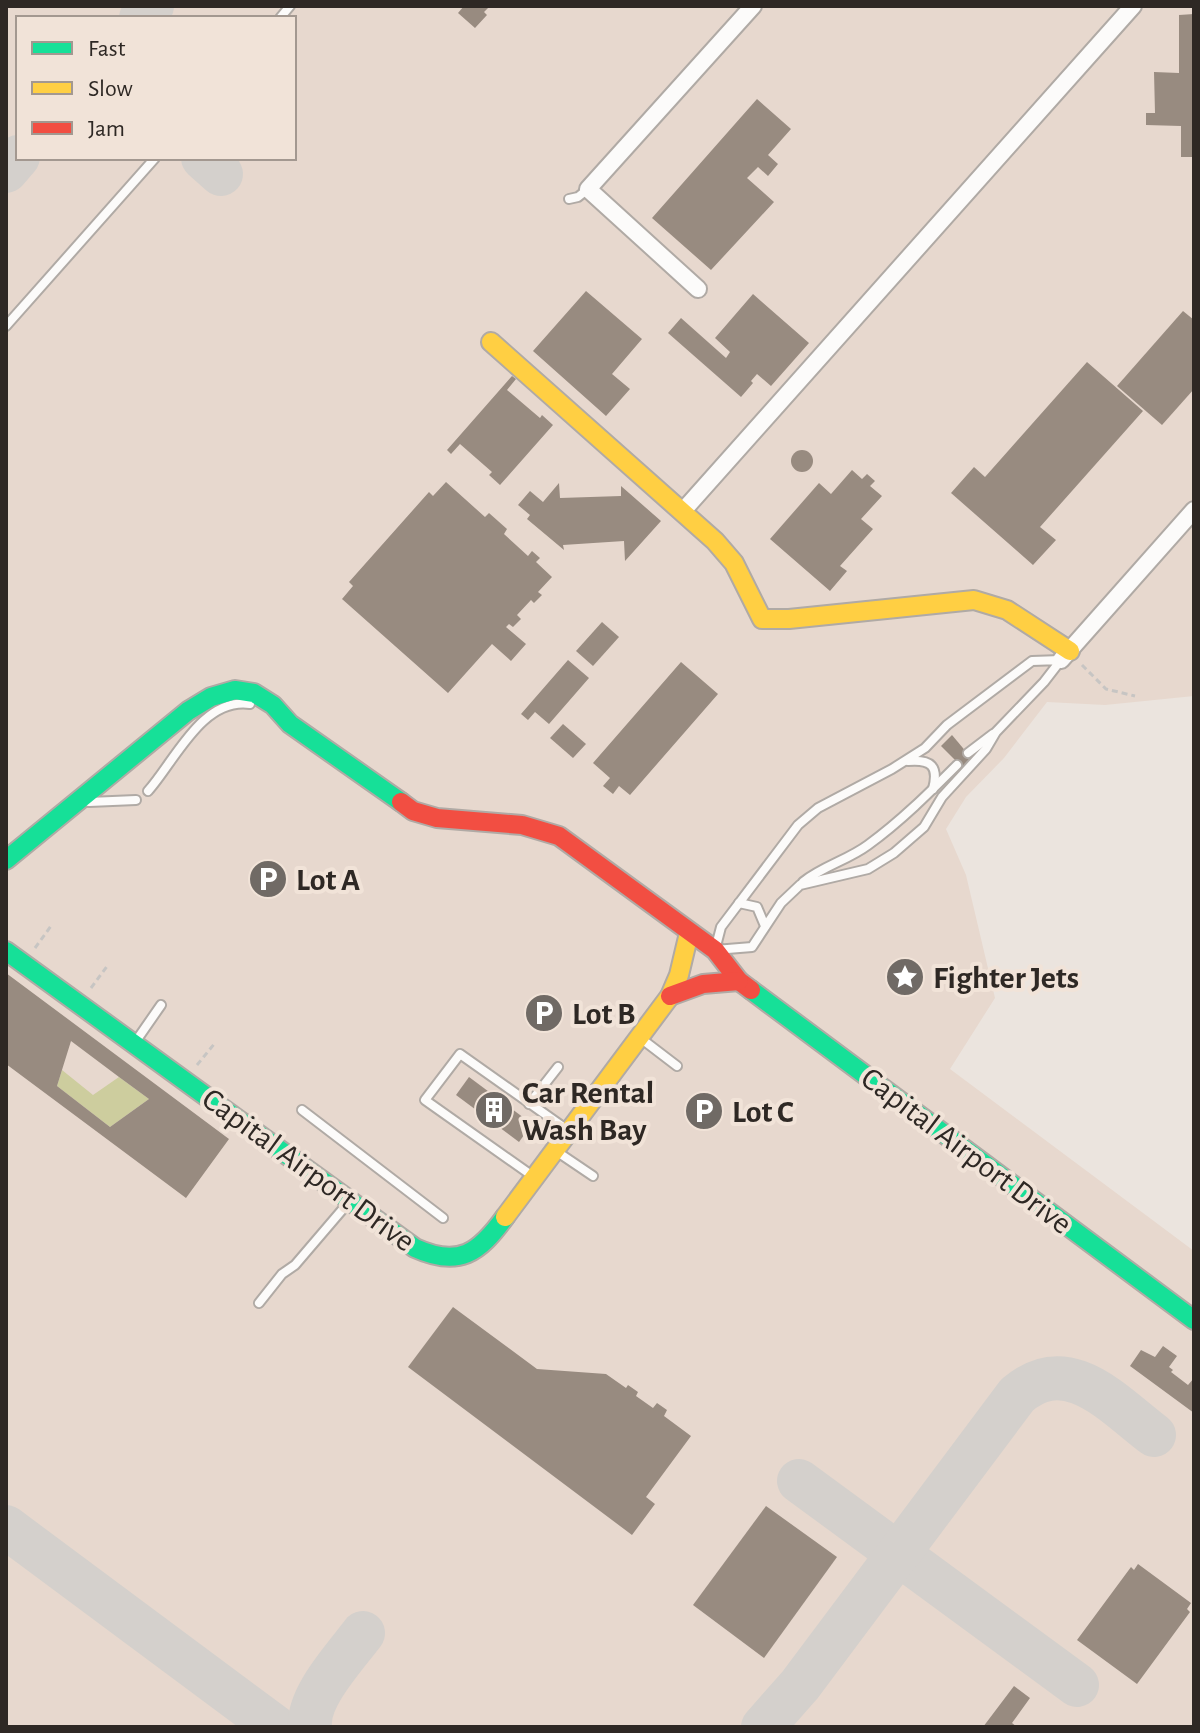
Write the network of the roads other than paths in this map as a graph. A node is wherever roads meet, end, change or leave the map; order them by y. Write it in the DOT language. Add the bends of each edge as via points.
graph roads {
  1 [pos="753,6"];
  2 [pos="1133,6"];
  3 [pos="153,160"];
  4 [pos="588,189"];
  5 [pos="569,199"];
  6 [pos="698,289"];
  7 [pos="6,326"];
  8 [pos="491,342"];
  9 [pos="1194,510"];
  10 [pos="682,512"];
  11 [pos="1069,657"];
  12 [pos="290,724"];
  13 [pos="996,732"];
  14 [pos="968,753"];
  15 [pos="903,762"];
  16 [pos="957,765"];
  17 [pos="933,789"];
  18 [pos="148,791"];
  19 [pos="942,797"];
  20 [pos="136,800"];
  21 [pos="79,802"];
  22 [pos="6,860"];
  23 [pos="800,885"];
  24 [pos="739,903"];
  25 [pos="765,926"];
  26 [pos="689,933"];
  27 [pos="715,950"];
  28 [pos="6,951"];
  29 [pos="739,981"];
  30 [pos="670,996"];
  31 [pos="161,1005"];
  32 [pos="639,1038"];
  33 [pos="133,1044"];
  34 [pos="677,1066"];
  35 [pos="558,1067"];
  36 [pos="529,1104"];
  37 [pos="302,1110"];
  38 [pos="569,1131"];
  39 [pos="555,1150"];
  40 [pos="593,1176"];
  41 [pos="535,1177"];
  42 [pos="350,1201"];
  43 [pos="443,1218"];
  44 [pos="259,1303"];
  45 [pos="1194,1320"];
  1 -- 4 [label="street"];
  2 -- 10 [label="street"];
  3 -- 7 [label="lane"];
  4 -- 5 [label="lane"];
  4 -- 6 [label="street"];
  8 -- 10 [label="street"];
  9 -- 11 [label="street"];
  10 -- 11 [label="street" via="734,563 762,619 974,600 1007,610"];
  11 -- 13 [label="lane"];
  11 -- 15 [label="lane" via="1032,661"];
  12 -- 18 [label="lane" via="249,704 228,704 204,722"];
  12 -- 21 [label="street, Capital Airport Drive" via="254,693 235,690 211,697"];
  12 -- 26 [label="street, Capital Airport Drive" via="413,811 522,825 559,836"];
  13 -- 14 [label="lane"];
  13 -- 19 [label="lane"];
  15 -- 17 [label="lane" via="925,761 934,767"];
  15 -- 24 [label="lane" via="818,808 798,825"];
  16 -- 17 [label="lane"];
  17 -- 19 [label="lane"];
  17 -- 23 [label="lane" via="867,847 818,869"];
  19 -- 23 [label="lane" via="924,827 894,853 868,869"];
  20 -- 21 [label="lane"];
  21 -- 22 [label="street, Capital Airport Drive"];
  23 -- 25 [label="lane"];
  24 -- 25 [label="lane" via="757,907"];
  24 -- 27 [label="lane" via="721,927"];
  25 -- 27 [label="lane" via="752,947"];
  26 -- 27 [label="street, Capital Airport Drive"];
  26 -- 30 [label="street, Capital Airport Drive"];
  27 -- 29 [label="street, Capital Airport Drive"];
  28 -- 33 [label="street, Capital Airport Drive"];
  29 -- 30 [label="street" via="695,984"];
  29 -- 45 [label="street, Capital Airport Drive"];
  30 -- 32 [label="street, Capital Airport Drive"];
  31 -- 33 [label="lane"];
  32 -- 34 [label="lane"];
  32 -- 38 [label="street, Capital Airport Drive"];
  33 -- 42 [label="street, Capital Airport Drive"];
  35 -- 36 [label="lane"];
  36 -- 38 [label="lane"];
  36 -- 41 [label="lane" via="460,1054 425,1100"];
  37 -- 43 [label="lane"];
  38 -- 39 [label="street, Capital Airport Drive"];
  39 -- 40 [label="lane"];
  39 -- 41 [label="street, Capital Airport Drive"];
  41 -- 42 [label="street, Capital Airport Drive" via="493,1234 473,1253 457,1259 415,1248"];
  42 -- 44 [label="lane"];
}
